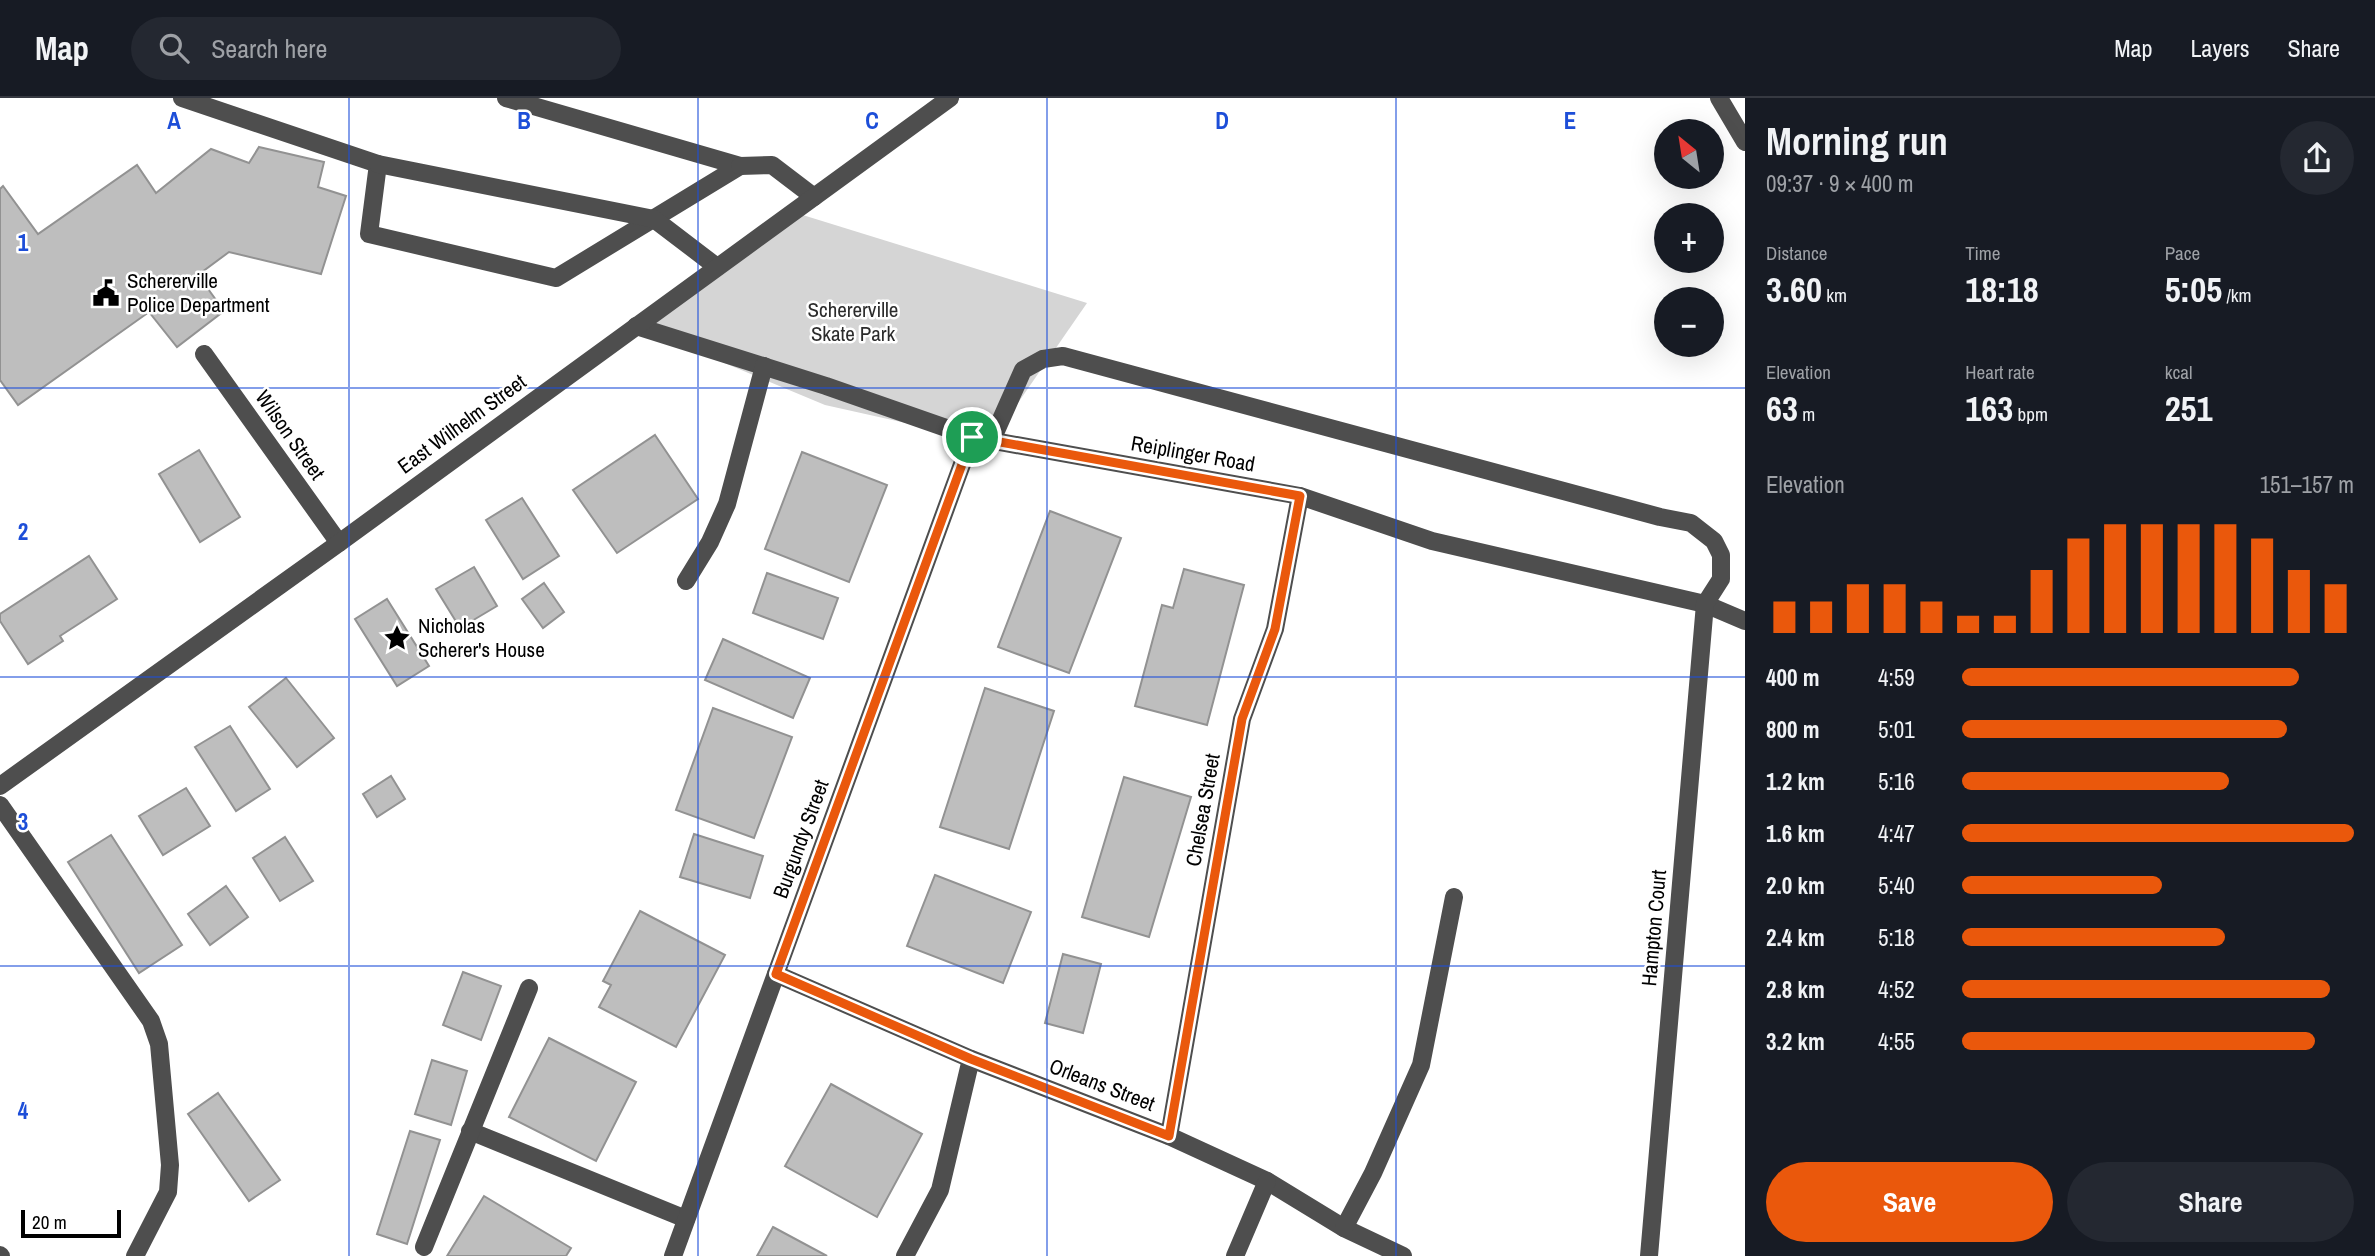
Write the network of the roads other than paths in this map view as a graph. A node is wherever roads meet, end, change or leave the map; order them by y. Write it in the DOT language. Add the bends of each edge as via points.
graph roads {
  1 [pos="182,98"];
  2 [pos="506,98"];
  3 [pos="950,98"];
  4 [pos="1719,98"];
  5 [pos="1745,142"];
  6 [pos="378,164"];
  7 [pos="740,166"];
  8 [pos="814,197"];
  9 [pos="654,219"];
  10 [pos="717,267"];
  11 [pos="636,326"];
  12 [pos="204,354"];
  13 [pos="764,366"];
  14 [pos="972,437"];
  15 [pos="991,442"];
  16 [pos="1300,496"];
  17 [pos="339,543"];
  18 [pos="686,581"];
  19 [pos="1705,604"];
  20 [pos="1745,621"];
  21 [pos="0,786"];
  22 [pos="0,805"];
  23 [pos="1454,897"];
  24 [pos="776,974"];
  25 [pos="528,988"];
  26 [pos="971,1059"];
  27 [pos="470,1131"];
  28 [pos="1169,1136"];
  29 [pos="1267,1181"];
  30 [pos="686,1219"];
  31 [pos="1345,1228"];
  32 [pos="424,1247"];
  33 [pos="135,1256"];
  34 [pos="673,1256"];
  35 [pos="905,1256"];
  36 [pos="1235,1256"];
  37 [pos="1403,1256"];
  38 [pos="1649,1256"];
  1 -- 6 [label="street"];
  2 -- 7 [label="street"];
  3 -- 8 [label="street, East Wilhelm Street"];
  4 -- 5 [label="street"];
  6 -- 9 [label="street"];
  6 -- 9 [label="street" via="369,234 556,278"];
  7 -- 8 [label="street" via="772,164"];
  7 -- 9 [label="street"];
  8 -- 10 [label="street, East Wilhelm Street"];
  9 -- 10 [label="street"];
  10 -- 11 [label="street, East Wilhelm Street"];
  11 -- 13 [label="street, Reiplinger Road"];
  11 -- 17 [label="street, East Wilhelm Street"];
  12 -- 17 [label="street, Wilson Street"];
  13 -- 14 [label="street, Reiplinger Road"];
  13 -- 18 [label="street" via="727,504"];
  14 -- 15 [label="street, Reiplinger Road"];
  14 -- 24 [label="street, Burgundy Street"];
  15 -- 16 [label="street, Reiplinger Road"];
  15 -- 19 [label="street" via="1023,370 1042,359 1063,356 1691,523 1714,541 1721,555 1721,579"];
  16 -- 19 [label="street, Reiplinger Road" via="1432,541"];
  16 -- 28 [label="street, Chelsea Street" via="1275,629 1242,719"];
  17 -- 21 [label="street, East Wilhelm Street"];
  19 -- 20 [label="street, Reiplinger Road"];
  19 -- 38 [label="street, Hampton Court"];
  22 -- 33 [label="street" via="151,1021 159,1044 169,1192"];
  23 -- 31 [label="street" via="1421,1065"];
  24 -- 26 [label="street, Orleans Street"];
  24 -- 30 [label="street, Burgundy Street"];
  25 -- 27 [label="street"];
  26 -- 28 [label="street, Orleans Street"];
  26 -- 35 [label="street" via="940,1190"];
  27 -- 30 [label="street"];
  27 -- 32 [label="street"];
  28 -- 29 [label="street, Orleans Street"];
  29 -- 31 [label="street, Orleans Street"];
  29 -- 36 [label="street"];
  30 -- 34 [label="street, Burgundy Street"];
  31 -- 37 [label="street, Orleans Street"];
}
